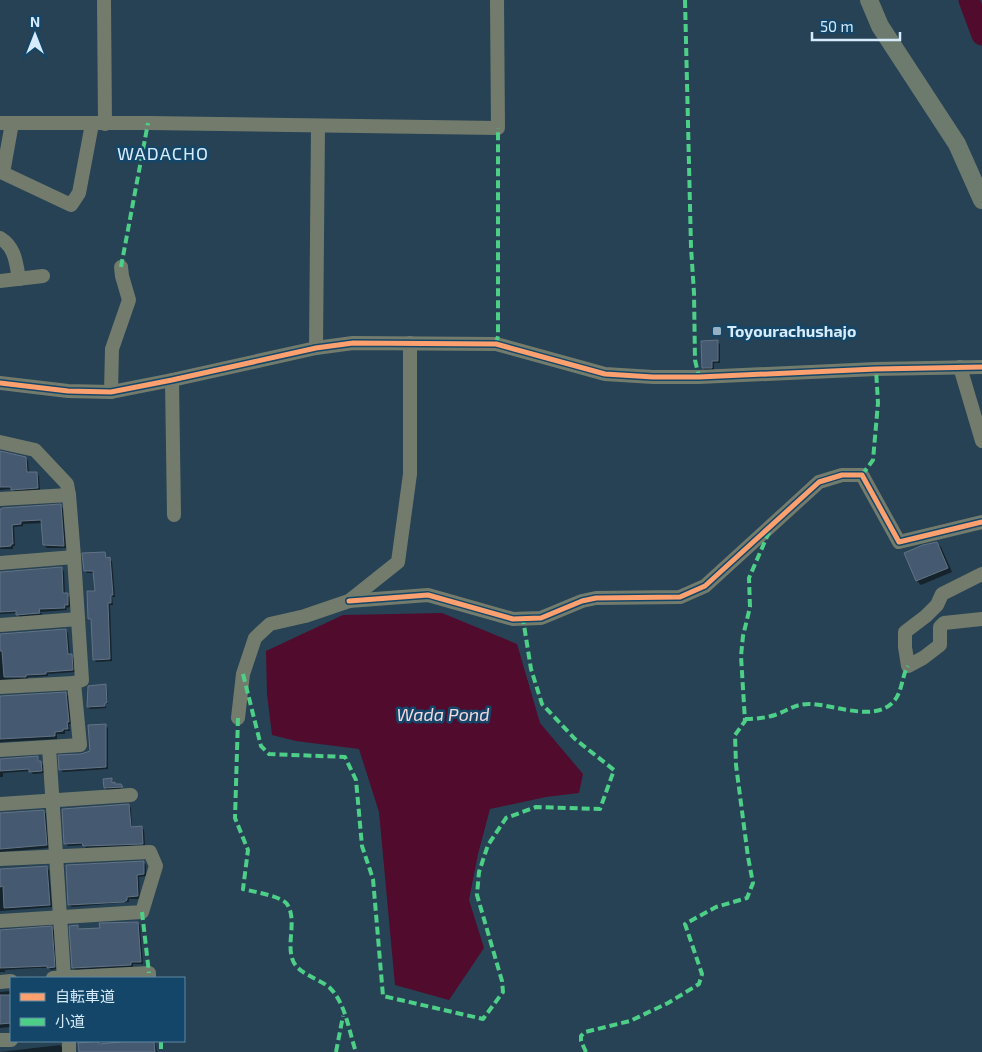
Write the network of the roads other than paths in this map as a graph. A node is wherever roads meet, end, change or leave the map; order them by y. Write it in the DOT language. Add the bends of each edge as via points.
graph roads {
  1 [pos="104,0"];
  2 [pos="497,0"];
  3 [pos="868,0"];
  4 [pos="6,123"];
  5 [pos="98,124"];
  6 [pos="318,126"];
  7 [pos="982,200"];
  8 [pos="0,238"];
  9 [pos="121,266"];
  10 [pos="43,276"];
  11 [pos="19,279"];
  12 [pos="0,281"];
  13 [pos="410,343"];
  14 [pos="316,348"];
  15 [pos="960,367"];
  16 [pos="982,367"];
  17 [pos="172,380"];
  18 [pos="0,383"];
  19 [pos="111,392"];
  20 [pos="982,441"];
  21 [pos="0,442"];
  22 [pos="70,495"];
  23 [pos="0,499"];
  24 [pos="174,515"];
  25 [pos="982,522"];
  26 [pos="74,558"];
  27 [pos="0,563"];
  28 [pos="982,574"];
  29 [pos="349,601"];
  30 [pos="982,619"];
  31 [pos="78,620"];
  32 [pos="0,625"];
  33 [pos="74,683"];
  34 [pos="0,688"];
  35 [pos="238,718"];
  36 [pos="49,748"];
  37 [pos="0,750"];
  38 [pos="131,795"];
  39 [pos="53,800"];
  40 [pos="0,804"];
  41 [pos="56,856"];
  42 [pos="0,859"];
  43 [pos="60,917"];
  44 [pos="0,921"];
  45 [pos="60,977"];
  46 [pos="78,977"];
  47 [pos="149,977"];
  1 -- 5 [label="street"];
  2 -- 6 [label="street" via="498,128"];
  3 -- 7 [label="main road" via="880,26 956,144"];
  4 -- 5 [label="street"];
  4 -- 5 [label="street" via="3,173 71,205 79,193"];
  5 -- 6 [label="street"];
  6 -- 14 [label="street"];
  8 -- 11 [label="street" via="8,243 15,255"];
  9 -- 19 [label="street" via="129,300 112,349"];
  10 -- 11 [label="street"];
  11 -- 12 [label="street"];
  13 -- 14 [label="street"];
  13 -- 15 [label="street" via="496,344 605,374 653,377"];
  13 -- 29 [label="street" via="410,474 398,562"];
  14 -- 17 [label="street"];
  15 -- 16 [label="street"];
  15 -- 20 [label="street"];
  17 -- 19 [label="street"];
  17 -- 24 [label="street"];
  18 -- 19 [label="street"];
  21 -- 22 [label="street" via="35,450 67,484"];
  22 -- 23 [label="street"];
  22 -- 26 [label="street"];
  25 -- 29 [label="street" via="899,542 862,475 842,475 819,482 705,586 680,597 596,598 541,618 513,619 428,594"];
  26 -- 27 [label="street"];
  26 -- 31 [label="street"];
  28 -- 30 [label="street" via="942,594 937,605 905,632 908,666 940,645 940,627 944,623"];
  29 -- 35 [label="street" via="270,624 255,638 244,674"];
  31 -- 32 [label="street"];
  31 -- 33 [label="street" via="82,680"];
  33 -- 34 [label="street"];
  33 -- 36 [label="street" via="80,744"];
  36 -- 37 [label="street"];
  36 -- 39 [label="street"];
  38 -- 39 [label="street"];
  39 -- 40 [label="street"];
  39 -- 41 [label="street"];
  41 -- 42 [label="street"];
  41 -- 43 [label="street"];
  41 -- 43 [label="street" via="150,852 156,866 142,912"];
  43 -- 44 [label="street"];
  43 -- 45 [label="street"];
  46 -- 47 [label="street" via="148,973"];
}
